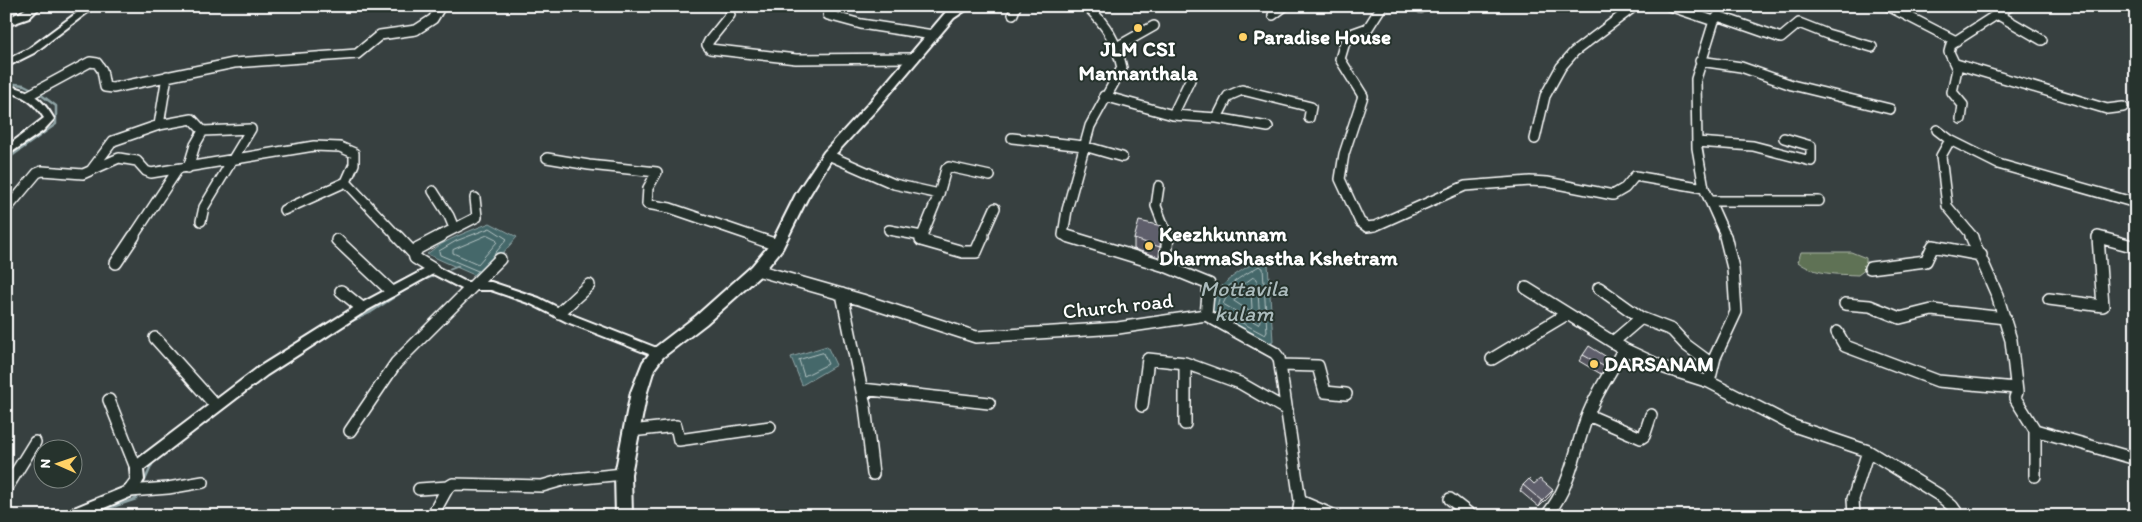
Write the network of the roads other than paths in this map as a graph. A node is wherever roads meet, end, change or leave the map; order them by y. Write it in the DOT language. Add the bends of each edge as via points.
graph roads {
  1 [pos="36,6"];
  2 [pos="92,6"];
  3 [pos="441,6"];
  4 [pos="836,6"];
  5 [pos="967,6"];
  6 [pos="1087,6"];
  7 [pos="1285,6"];
  8 [pos="1382,6"];
  9 [pos="1635,6"];
  10 [pos="1669,6"];
  11 [pos="2010,6"];
  12 [pos="1890,7"];
  13 [pos="1997,14"];
  14 [pos="730,15"];
  15 [pos="1273,15"];
  16 [pos="1714,20"];
  17 [pos="6,22"];
  18 [pos="1154,26"];
  19 [pos="933,35"];
  20 [pos="2042,40"];
  21 [pos="1956,41"];
  22 [pos="1872,47"];
  23 [pos="1115,48"];
  24 [pos="914,58"];
  25 [pos="1700,61"];
  26 [pos="6,64"];
  27 [pos="1956,64"];
  28 [pos="167,76"];
  29 [pos="1190,80"];
  30 [pos="6,89"];
  31 [pos="29,95"];
  32 [pos="1104,96"];
  33 [pos="2124,107"];
  34 [pos="1890,109"];
  35 [pos="1173,115"];
  36 [pos="1217,118"];
  37 [pos="1309,118"];
  38 [pos="1961,119"];
  39 [pos="159,125"];
  40 [pos="1268,127"];
  41 [pos="1937,130"];
  42 [pos="202,131"];
  43 [pos="1012,138"];
  44 [pos="1784,138"];
  45 [pos="1535,140"];
  46 [pos="1950,140"];
  47 [pos="1697,142"];
  48 [pos="1084,146"];
  49 [pos="6,152"];
  50 [pos="828,155"];
  51 [pos="547,158"];
  52 [pos="1122,158"];
  53 [pos="232,160"];
  54 [pos="183,168"];
  55 [pos="91,171"];
  56 [pos="990,176"];
  57 [pos="346,182"];
  58 [pos="1159,186"];
  59 [pos="1704,188"];
  60 [pos="433,191"];
  61 [pos="939,194"];
  62 [pos="476,198"];
  63 [pos="1710,201"];
  64 [pos="1819,201"];
  65 [pos="2136,203"];
  66 [pos="995,208"];
  67 [pos="6,210"];
  68 [pos="284,210"];
  69 [pos="201,221"];
  70 [pos="454,228"];
  71 [pos="889,230"];
  72 [pos="922,236"];
  73 [pos="337,240"];
  74 [pos="777,245"];
  75 [pos="2136,247"];
  76 [pos="414,254"];
  77 [pos="1981,255"];
  78 [pos="500,259"];
  79 [pos="116,263"];
  80 [pos="1165,266"];
  81 [pos="1870,268"];
  82 [pos="433,269"];
  83 [pos="757,270"];
  84 [pos="589,285"];
  85 [pos="473,287"];
  86 [pos="1526,288"];
  87 [pos="1599,288"];
  88 [pos="341,291"];
  89 [pos="391,291"];
  90 [pos="842,294"];
  91 [pos="2049,299"];
  92 [pos="1845,304"];
  93 [pos="362,308"];
  94 [pos="559,313"];
  95 [pos="1567,314"];
  96 [pos="1206,315"];
  97 [pos="1641,318"];
  98 [pos="2005,318"];
  99 [pos="1838,332"];
  100 [pos="155,338"];
  101 [pos="1613,342"];
  102 [pos="1624,349"];
  103 [pos="658,353"];
  104 [pos="1492,359"];
  105 [pos="1185,363"];
  106 [pos="1280,365"];
  107 [pos="1713,365"];
  108 [pos="1709,382"];
  109 [pos="2016,388"];
  110 [pos="862,389"];
  111 [pos="1346,394"];
  112 [pos="109,400"];
  113 [pos="989,403"];
  114 [pos="216,406"];
  115 [pos="1142,406"];
  116 [pos="1286,410"];
  117 [pos="1588,415"];
  118 [pos="1651,415"];
  119 [pos="1185,424"];
  120 [pos="770,427"];
  121 [pos="2035,430"];
  122 [pos="350,431"];
  123 [pos="631,431"];
  124 [pos="32,447"];
  125 [pos="1868,451"];
  126 [pos="2136,459"];
  127 [pos="136,468"];
  128 [pos="623,474"];
  129 [pos="873,474"];
  130 [pos="2035,476"];
  131 [pos="203,482"];
  132 [pos="448,487"];
  133 [pos="6,489"];
  134 [pos="419,489"];
  135 [pos="130,490"];
  136 [pos="1450,499"];
  137 [pos="1300,501"];
  138 [pos="69,516"];
  139 [pos="432,516"];
  140 [pos="624,516"];
  141 [pos="1298,516"];
  142 [pos="1335,516"];
  143 [pos="1472,516"];
  144 [pos="1546,516"];
  145 [pos="1854,516"];
  146 [pos="1959,516"];
  1 -- 17 [label="main road" via="25,15"];
  2 -- 26 [label="street" via="31,51"];
  3 -- 28 [label="street" via="433,19 416,30 380,35 357,54 234,63"];
  4 -- 19 [label="street" via="828,15 861,24"];
  5 -- 19 [label="main road" via="950,16"];
  6 -- 23 [label="street, Church road" via="1106,25"];
  7 -- 15 [label="street"];
  8 -- 59 [label="street" via="1368,28 1344,42 1340,58 1362,96 1344,154 1340,179 1360,222 1367,227 1465,186 1547,182 1613,195 1625,188 1635,176"];
  9 -- 45 [label="street" via="1617,16 1568,57 1550,83 1538,114"];
  10 -- 16 [label="street"];
  11 -- 13 [label="street"];
  12 -- 21 [label="street"];
  13 -- 20 [label="street"];
  13 -- 21 [label="street"];
  14 -- 24 [label="street" via="709,39 707,45 710,49 796,59"];
  16 -- 22 [label="street" via="1718,16 1781,38 1799,23"];
  16 -- 25 [label="street"];
  18 -- 23 [label="street"];
  19 -- 24 [label="main road"];
  21 -- 27 [label="street" via="1950,52"];
  23 -- 32 [label="street, Church road" via="1122,68"];
  24 -- 50 [label="main road"];
  25 -- 34 [label="street" via="1740,67 1792,85"];
  25 -- 47 [label="street" via="1696,79"];
  27 -- 33 [label="street" via="2099,107"];
  27 -- 38 [label="street" via="1952,90 1955,98 1963,104"];
  28 -- 31 [label="street" via="108,88 105,87 102,70 97,63 90,62"];
  28 -- 39 [label="street"];
  29 -- 35 [label="street"];
  30 -- 31 [label="street" via="22,90"];
  31 -- 49 [label="street" via="45,110 49,119"];
  32 -- 35 [label="street"];
  32 -- 48 [label="street, Church road"];
  35 -- 36 [label="street"];
  36 -- 37 [label="street" via="1227,95 1242,90 1311,107"];
  36 -- 40 [label="street"];
  39 -- 42 [label="street" via="192,119"];
  39 -- 55 [label="street" via="113,141"];
  41 -- 46 [label="street"];
  42 -- 53 [label="street" via="251,129"];
  42 -- 54 [label="street"];
  43 -- 48 [label="street"];
  44 -- 47 [label="street" via="1811,146 1811,161 1753,146"];
  46 -- 65 [label="street" via="1998,164"];
  46 -- 77 [label="street" via="1941,156 1947,206 1974,239"];
  47 -- 59 [label="street"];
  48 -- 52 [label="street"];
  48 -- 80 [label="street, Church road" via="1066,210 1063,235"];
  50 -- 61 [label="street" via="894,184"];
  50 -- 74 [label="main road" via="800,197"];
  51 -- 74 [label="street" via="657,172 648,188 647,204 670,208"];
  53 -- 54 [label="street"];
  53 -- 57 [label="street" via="314,146 340,147 354,153 354,164"];
  53 -- 69 [label="street" via="204,207"];
  54 -- 55 [label="street" via="151,173 137,161 119,158"];
  54 -- 79 [label="street"];
  55 -- 67 [label="street" via="77,175 37,173"];
  56 -- 61 [label="street" via="949,167"];
  57 -- 68 [label="street"];
  57 -- 76 [label="street"];
  58 -- 80 [label="street" via="1156,206 1168,235"];
  59 -- 63 [label="street"];
  60 -- 70 [label="street"];
  61 -- 72 [label="street"];
  62 -- 70 [label="street" via="476,217"];
  63 -- 64 [label="street"];
  63 -- 107 [label="street" via="1726,238 1733,268 1736,312"];
  66 -- 72 [label="street" via="976,252 963,252 921,240"];
  70 -- 76 [label="street" via="418,248"];
  71 -- 72 [label="street"];
  73 -- 89 [label="street"];
  74 -- 83 [label="main road"];
  75 -- 91 [label="street" via="2098,237 2103,306"];
  76 -- 82 [label="street" via="415,258"];
  77 -- 81 [label="street" via="1933,246 1926,261"];
  77 -- 98 [label="street"];
  78 -- 85 [label="street"];
  80 -- 96 [label="street, Church road" via="1209,284"];
  82 -- 85 [label="street" via="464,286"];
  82 -- 89 [label="street"];
  83 -- 90 [label="street, Church road"];
  83 -- 103 [label="main road"];
  84 -- 94 [label="street"];
  85 -- 94 [label="street" via="491,286"];
  85 -- 122 [label="street" via="396,364"];
  86 -- 95 [label="street"];
  87 -- 97 [label="street"];
  88 -- 93 [label="street"];
  89 -- 93 [label="street"];
  90 -- 96 [label="street, Church road" via="976,337 1118,328"];
  90 -- 110 [label="street"];
  92 -- 98 [label="street" via="1870,306 1900,318 1932,310"];
  93 -- 114 [label="street" via="262,371"];
  94 -- 103 [label="street"];
  95 -- 101 [label="street"];
  95 -- 104 [label="street"];
  96 -- 106 [label="street" via="1275,353"];
  97 -- 101 [label="street"];
  97 -- 107 [label="street" via="1672,330 1686,346"];
  98 -- 109 [label="street" via="2011,340"];
  99 -- 109 [label="street" via="1844,346 1938,381"];
  100 -- 114 [label="street"];
  101 -- 102 [label="street"];
  102 -- 108 [label="street" via="1665,368"];
  102 -- 117 [label="street"];
  103 -- 123 [label="main road" via="643,378"];
  105 -- 115 [label="street" via="1148,359"];
  105 -- 116 [label="street" via="1240,383"];
  105 -- 119 [label="street"];
  106 -- 111 [label="street" via="1318,366 1325,392"];
  106 -- 116 [label="street"];
  107 -- 108 [label="street"];
  108 -- 125 [label="street" via="1794,426"];
  109 -- 121 [label="street" via="2015,398"];
  110 -- 113 [label="street"];
  110 -- 129 [label="street" via="872,442"];
  112 -- 127 [label="street"];
  114 -- 127 [label="street"];
  116 -- 137 [label="street"];
  117 -- 118 [label="street" via="1641,438"];
  117 -- 144 [label="street" via="1563,493"];
  120 -- 123 [label="street" via="679,440 676,426"];
  121 -- 126 [label="street"];
  121 -- 130 [label="street"];
  123 -- 128 [label="main road"];
  124 -- 133 [label="street"];
  125 -- 145 [label="street" via="1853,499"];
  125 -- 146 [label="street" via="1939,495"];
  127 -- 135 [label="street" via="138,480"];
  128 -- 132 [label="street" via="563,480 542,486 459,483"];
  128 -- 140 [label="main road"];
  131 -- 135 [label="street"];
  132 -- 134 [label="street"];
  132 -- 139 [label="street"];
  135 -- 138 [label="street"];
  136 -- 143 [label="street"];
  137 -- 141 [label="street"];
  137 -- 142 [label="street"];
}
